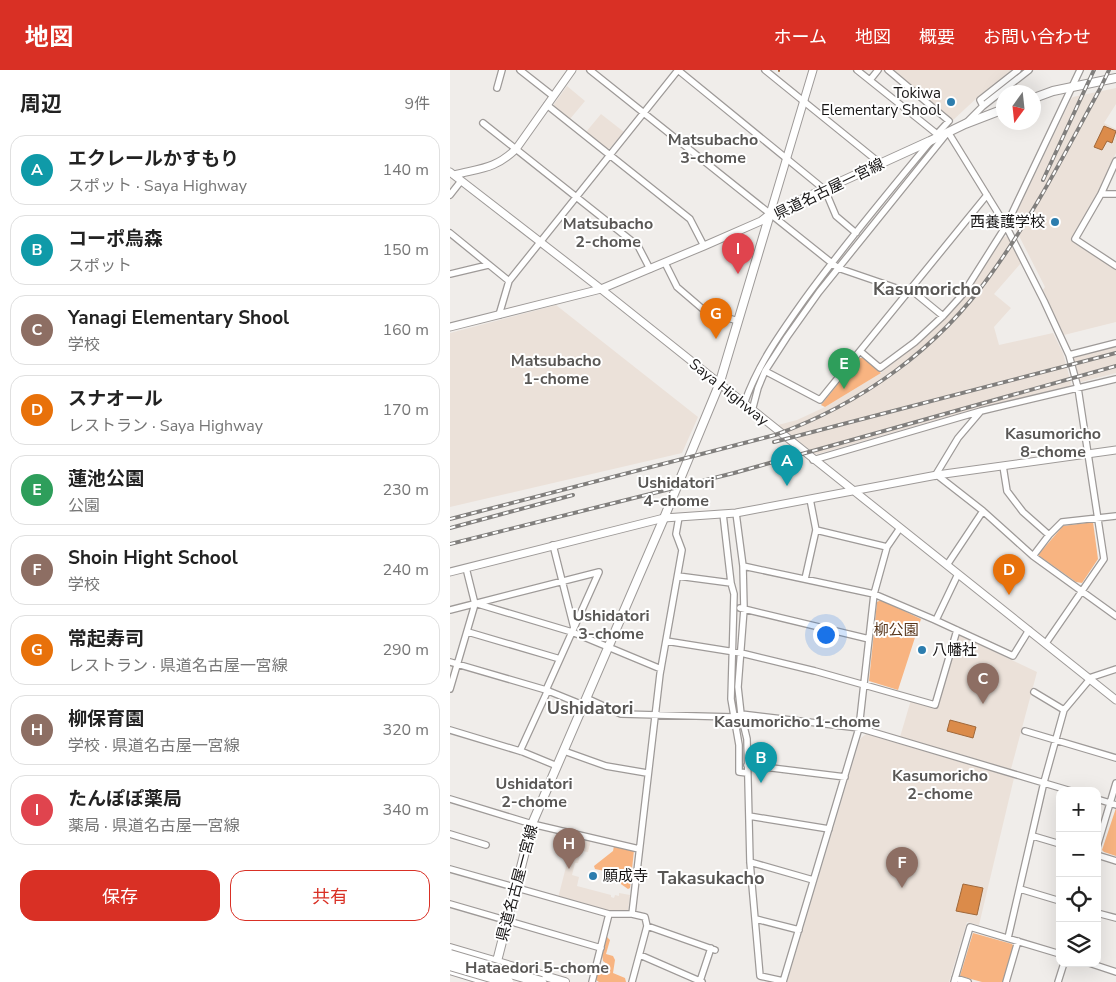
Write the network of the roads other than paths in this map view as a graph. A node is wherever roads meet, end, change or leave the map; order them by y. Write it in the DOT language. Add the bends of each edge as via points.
graph roads {
  1 [pos="502,70"];
  2 [pos="520,70"];
  3 [pos="572,70"];
  4 [pos="590,70"];
  5 [pos="678,70"];
  6 [pos="765,70"];
  7 [pos="813,70"];
  8 [pos="857,70"];
  9 [pos="878,70"];
  10 [pos="888,70"];
  11 [pos="1018,70"];
  12 [pos="1029,70"];
  13 [pos="1080,70"];
  14 [pos="1116,78"];
  15 [pos="870,80"];
  16 [pos="1073,86"];
  17 [pos="497,88"];
  18 [pos="1041,95"];
  19 [pos="553,96"];
  20 [pos="803,102"];
  21 [pos="547,105"];
  22 [pos="983,106"];
  23 [pos="644,113"];
  24 [pos="996,113"];
  25 [pos="483,123"];
  26 [pos="965,124"];
  27 [pos="948,132"];
  28 [pos="938,135"];
  29 [pos="930,141"];
  30 [pos="516,149"];
  31 [pos="610,156"];
  32 [pos="788,159"];
  33 [pos="1116,161"];
  34 [pos="881,164"];
  35 [pos="452,174"];
  36 [pos="461,181"];
  37 [pos="825,190"];
  38 [pos="1101,194"];
  39 [pos="1116,194"];
  40 [pos="450,195"];
  41 [pos="987,195"];
  42 [pos="577,198"];
  43 [pos="770,214"];
  44 [pos="1006,226"];
  45 [pos="856,233"];
  46 [pos="450,234"];
  47 [pos="540,243"];
  48 [pos="704,246"];
  49 [pos="665,263"];
  50 [pos="831,263"];
  51 [pos="488,265"];
  52 [pos="1116,266"];
  53 [pos="838,268"];
  54 [pos="650,269"];
  55 [pos="450,274"];
  56 [pos="509,281"];
  57 [pos="601,289"];
  58 [pos="909,290"];
  59 [pos="499,314"];
  60 [pos="943,316"];
  61 [pos="738,321"];
  62 [pos="450,327"];
  63 [pos="1116,343"];
  64 [pos="860,351"];
  65 [pos="1068,355"];
  66 [pos="765,371"];
  67 [pos="1116,379"];
  68 [pos="719,385"];
  69 [pos="1078,388"];
  70 [pos="744,404"];
  71 [pos="752,411"];
  72 [pos="981,411"];
  73 [pos="1116,450"];
  74 [pos="1088,453"];
  75 [pos="813,460"];
  76 [pos="1003,466"];
  77 [pos="936,476"];
  78 [pos="852,491"];
  79 [pos="810,499"];
  80 [pos="983,511"];
  81 [pos="736,513"];
  82 [pos="723,514"];
  83 [pos="1116,516"];
  84 [pos="679,517"];
  85 [pos="664,518"];
  86 [pos="1098,518"];
  87 [pos="900,528"];
  88 [pos="816,530"];
  89 [pos="1049,535"];
  90 [pos="553,545"];
  91 [pos="887,547"];
  92 [pos="1033,556"];
  93 [pos="743,566"];
  94 [pos="947,566"];
  95 [pos="466,568"];
  96 [pos="450,572"];
  97 [pos="958,574"];
  98 [pos="678,576"];
  99 [pos="804,579"];
  100 [pos="562,581"];
  101 [pos="731,583"];
  102 [pos="1082,592"];
  103 [pos="874,594"];
  104 [pos="476,604"];
  105 [pos="735,608"];
  106 [pos="744,608"];
  107 [pos="450,610"];
  108 [pos="1116,616"];
  109 [pos="936,620"];
  110 [pos="573,630"];
  111 [pos="957,630"];
  112 [pos="1029,630"];
  113 [pos="468,632"];
  114 [pos="869,639"];
  115 [pos="666,641"];
  116 [pos="1046,643"];
  117 [pos="608,647"];
  118 [pos="732,652"];
  119 [pos="741,653"];
  120 [pos="560,659"];
  121 [pos="450,662"];
  122 [pos="458,664"];
  123 [pos="661,669"];
  124 [pos="1116,669"];
  125 [pos="1089,679"];
  126 [pos="864,685"];
  127 [pos="450,689"];
  128 [pos="547,690"];
  129 [pos="1034,692"];
  130 [pos="1116,700"];
  131 [pos="585,702"];
  132 [pos="1064,710"];
  133 [pos="741,714"];
  134 [pos="655,715"];
  135 [pos="733,716"];
  136 [pos="859,728"];
  137 [pos="450,730"];
  138 [pos="1025,731"];
  139 [pos="1055,740"];
  140 [pos="564,750"];
  141 [pos="520,751"];
  142 [pos="1116,758"];
  143 [pos="747,765"];
  144 [pos="557,766"];
  145 [pos="748,772"];
  146 [pos="647,773"];
  147 [pos="845,777"];
  148 [pos="1044,782"];
  149 [pos="1116,783"];
  150 [pos="1059,787"];
  151 [pos="450,800"];
  152 [pos="1101,800"];
  153 [pos="1113,804"];
  154 [pos="749,816"];
  155 [pos="532,824"];
  156 [pos="829,829"];
  157 [pos="450,834"];
  158 [pos="1033,836"];
  159 [pos="1101,837"];
  160 [pos="1056,843"];
  161 [pos="486,845"];
  162 [pos="639,849"];
  163 [pos="1101,857"];
  164 [pos="1116,861"];
  165 [pos="750,862"];
  166 [pos="450,869"];
  167 [pos="813,880"];
  168 [pos="515,888"];
  169 [pos="1020,889"];
  170 [pos="1056,900"];
  171 [pos="450,904"];
  172 [pos="1101,913"];
  173 [pos="609,914"];
  174 [pos="632,914"];
  175 [pos="1116,918"];
  176 [pos="756,920"];
  177 [pos="507,921"];
  178 [pos="647,926"];
  179 [pos="799,930"];
  180 [pos="1008,938"];
  181 [pos="1018,941"];
  182 [pos="450,948"];
  183 [pos="600,948"];
  184 [pos="1056,953"];
  185 [pos="450,955"];
  186 [pos="640,956"];
  187 [pos="497,962"];
  188 [pos="450,965"];
  189 [pos="1063,967"];
  190 [pos="1101,967"];
  191 [pos="450,970"];
  192 [pos="1116,972"];
  193 [pos="954,980"];
  194 [pos="783,981"];
  195 [pos="490,982"];
  196 [pos="508,982"];
  197 [pos="541,982"];
  198 [pos="566,982"];
  199 [pos="592,982"];
  200 [pos="632,982"];
  201 [pos="701,982"];
  202 [pos="968,982"];
  203 [pos="1006,982"];
  204 [pos="1058,982"];
  1 -- 17 [label="street"];
  2 -- 19 [label="street"];
  3 -- 19 [label="street"];
  4 -- 23 [label="street"];
  5 -- 23 [label="street"];
  5 -- 32 [label="street"];
  6 -- 20 [label="street"];
  7 -- 20 [label="street"];
  8 -- 15 [label="street"];
  9 -- 15 [label="street"];
  10 -- 28 [label="street" via="949,121"];
  11 -- 22 [label="street" via="980,100"];
  12 -- 22 [label="street"];
  13 -- 16 [label="street"];
  14 -- 16 [label="main road"];
  15 -- 28 [label="street"];
  16 -- 18 [label="main road"];
  16 -- 44 [label="street"];
  19 -- 21 [label="street"];
  20 -- 32 [label="street"];
  20 -- 34 [label="street"];
  21 -- 30 [label="street"];
  21 -- 31 [label="street"];
  22 -- 26 [label="street"];
  23 -- 31 [label="street"];
  23 -- 43 [label="street"];
  24 -- 26 [label="main road, 県道名古屋一宮線"];
  25 -- 30 [label="street"];
  26 -- 27 [label="main road, 県道名古屋一宮線"];
  27 -- 28 [label="main road, 県道名古屋一宮線"];
  27 -- 41 [label="street"];
  27 -- 53 [label="street"];
  28 -- 29 [label="main road, 県道名古屋一宮線"];
  29 -- 34 [label="main road, 県道名古屋一宮線"];
  29 -- 45 [label="street"];
  30 -- 35 [label="street" via="497,164"];
  30 -- 42 [label="street"];
  31 -- 42 [label="street"];
  31 -- 48 [label="street" via="690,219"];
  32 -- 37 [label="street"];
  32 -- 43 [label="street"];
  33 -- 38 [label="street"];
  34 -- 37 [label="main road, 県道名古屋一宮線"];
  35 -- 36 [label="street, Saya Highway"];
  36 -- 40 [label="street"];
  36 -- 47 [label="street, Saya Highway"];
  37 -- 43 [label="main road, 県道名古屋一宮線"];
  37 -- 45 [label="street" via="836,216"];
  38 -- 39 [label="street"];
  38 -- 52 [label="street" via="1075,239"];
  41 -- 44 [label="street"];
  41 -- 58 [label="street"];
  42 -- 47 [label="street"];
  42 -- 54 [label="street" via="638,246"];
  43 -- 48 [label="street"];
  43 -- 50 [label="street"];
  43 -- 61 [label="main road, 県道名古屋一宮線"];
  44 -- 60 [label="street" via="963,294"];
  44 -- 65 [label="street"];
  45 -- 50 [label="street"];
  46 -- 51 [label="street"];
  47 -- 56 [label="street"];
  47 -- 57 [label="street, Saya Highway"];
  48 -- 49 [label="street"];
  49 -- 54 [label="street"];
  49 -- 61 [label="street" via="677,287 705,311"];
  50 -- 53 [label="street"];
  50 -- 70 [label="street" via="766,354"];
  51 -- 55 [label="street"];
  51 -- 56 [label="street"];
  53 -- 58 [label="street"];
  53 -- 66 [label="street"];
  54 -- 57 [label="street"];
  56 -- 59 [label="street"];
  57 -- 59 [label="street"];
  57 -- 68 [label="street, Saya Highway"];
  58 -- 60 [label="street"];
  58 -- 64 [label="street"];
  59 -- 62 [label="street"];
  60 -- 64 [label="street" via="880,368"];
  61 -- 68 [label="main road, 県道名古屋一宮線"];
  63 -- 65 [label="street"];
  64 -- 66 [label="street" via="820,400"];
  65 -- 69 [label="street"];
  66 -- 71 [label="street"];
  67 -- 69 [label="street"];
  68 -- 70 [label="street, Saya Highway"];
  68 -- 85 [label="main road, 県道名古屋一宮線"];
  69 -- 72 [label="street"];
  69 -- 74 [label="street"];
  70 -- 71 [label="street, Saya Highway"];
  71 -- 75 [label="street, Saya Highway"];
  72 -- 75 [label="street"];
  72 -- 77 [label="street" via="958,438"];
  73 -- 74 [label="street"];
  74 -- 76 [label="street"];
  74 -- 86 [label="street"];
  75 -- 78 [label="street, Saya Highway"];
  76 -- 77 [label="street"];
  76 -- 89 [label="street" via="1007,491 1023,512"];
  77 -- 78 [label="street"];
  77 -- 80 [label="street"];
  78 -- 79 [label="street"];
  78 -- 87 [label="street, Saya Highway"];
  79 -- 81 [label="street"];
  79 -- 88 [label="street"];
  80 -- 92 [label="street"];
  80 -- 94 [label="street"];
  81 -- 82 [label="street"];
  81 -- 93 [label="street"];
  82 -- 84 [label="street"];
  82 -- 101 [label="street"];
  83 -- 86 [label="street"];
  84 -- 85 [label="street"];
  84 -- 98 [label="street" via="676,534 682,550"];
  85 -- 90 [label="street"];
  85 -- 117 [label="main road, 県道名古屋一宮線"];
  86 -- 89 [label="street" via="1062,522"];
  86 -- 102 [label="street" via="1104,559"];
  87 -- 91 [label="street"];
  87 -- 94 [label="street, Saya Highway"];
  88 -- 91 [label="street"];
  88 -- 99 [label="street"];
  89 -- 92 [label="street"];
  90 -- 95 [label="street"];
  90 -- 100 [label="street"];
  91 -- 103 [label="street"];
  92 -- 102 [label="street"];
  93 -- 99 [label="street"];
  93 -- 106 [label="street"];
  94 -- 97 [label="street, Saya Highway"];
  95 -- 96 [label="street"];
  95 -- 104 [label="street"];
  97 -- 109 [label="street"];
  97 -- 112 [label="street, Saya Highway"];
  98 -- 101 [label="street"];
  98 -- 115 [label="street"];
  99 -- 103 [label="street"];
  100 -- 104 [label="street"];
  100 -- 110 [label="street"];
  100 -- 110 [label="street" via="599,572"];
  101 -- 105 [label="street"];
  102 -- 108 [label="street"];
  102 -- 116 [label="street"];
  103 -- 109 [label="street"];
  103 -- 114 [label="street"];
  104 -- 107 [label="street"];
  104 -- 110 [label="street"];
  104 -- 113 [label="street"];
  105 -- 106 [label="street"];
  105 -- 118 [label="street"];
  106 -- 114 [label="street"];
  106 -- 119 [label="street"];
  109 -- 111 [label="street"];
  110 -- 117 [label="street"];
  110 -- 120 [label="street"];
  111 -- 112 [label="street" via="1013,656"];
  111 -- 126 [label="street" via="935,705"];
  112 -- 116 [label="street, Saya Highway"];
  113 -- 120 [label="street"];
  113 -- 122 [label="street"];
  114 -- 126 [label="street"];
  115 -- 118 [label="street"];
  115 -- 123 [label="street"];
  116 -- 125 [label="street, Saya Highway"];
  117 -- 123 [label="street"];
  117 -- 131 [label="main road, 県道名古屋一宮線"];
  118 -- 119 [label="street"];
  118 -- 135 [label="street" via="730,699"];
  119 -- 126 [label="street"];
  119 -- 133 [label="street" via="738,687"];
  120 -- 128 [label="street"];
  121 -- 122 [label="street"];
  122 -- 127 [label="street"];
  122 -- 128 [label="street"];
  123 -- 134 [label="street"];
  124 -- 125 [label="street"];
  125 -- 130 [label="street, Saya Highway"];
  125 -- 132 [label="street"];
  126 -- 136 [label="street"];
  128 -- 131 [label="street"];
  128 -- 141 [label="street"];
  129 -- 132 [label="street"];
  131 -- 134 [label="street" via="621,714"];
  131 -- 140 [label="main road, 県道名古屋一宮線"];
  132 -- 139 [label="street"];
  133 -- 135 [label="street"];
  133 -- 136 [label="street"];
  133 -- 143 [label="street" via="747,739"];
  134 -- 135 [label="street"];
  134 -- 146 [label="street"];
  135 -- 145 [label="street" via="740,772"];
  136 -- 147 [label="street"];
  136 -- 148 [label="street"];
  137 -- 141 [label="street"];
  138 -- 139 [label="street"];
  139 -- 142 [label="street"];
  139 -- 148 [label="street"];
  140 -- 144 [label="main road, 県道名古屋一宮線"];
  140 -- 146 [label="street" via="606,766"];
  141 -- 144 [label="street"];
  143 -- 145 [label="street"];
  143 -- 147 [label="street"];
  144 -- 155 [label="main road, 県道名古屋一宮線"];
  145 -- 154 [label="street"];
  146 -- 162 [label="street"];
  147 -- 156 [label="street"];
  148 -- 150 [label="street"];
  148 -- 158 [label="street"];
  149 -- 153 [label="street"];
  151 -- 155 [label="street"];
  152 -- 153 [label="street"];
  153 -- 159 [label="street"];
  154 -- 156 [label="street"];
  154 -- 165 [label="street"];
  155 -- 162 [label="street"];
  155 -- 168 [label="main road, 県道名古屋一宮線"];
  156 -- 167 [label="street"];
  157 -- 161 [label="street"];
  158 -- 160 [label="street"];
  158 -- 169 [label="street"];
  162 -- 174 [label="street"];
  163 -- 164 [label="street"];
  165 -- 167 [label="street"];
  165 -- 176 [label="street"];
  166 -- 168 [label="street"];
  167 -- 179 [label="street"];
  168 -- 173 [label="street"];
  168 -- 177 [label="main road, 県道名古屋一宮線"];
  169 -- 170 [label="street"];
  169 -- 180 [label="street"];
  171 -- 177 [label="street"];
  172 -- 175 [label="street"];
  173 -- 174 [label="street"];
  173 -- 183 [label="street"];
  174 -- 178 [label="street" via="645,917"];
  176 -- 179 [label="street"];
  176 -- 194 [label="street" via="760,976"];
  177 -- 183 [label="street"];
  177 -- 187 [label="main road, 県道名古屋一宮線"];
  178 -- 186 [label="street"];
  178 -- 201 [label="street" via="713,949"];
  179 -- 194 [label="street"];
  180 -- 181 [label="street"];
  180 -- 193 [label="street" via="970,927"];
  181 -- 184 [label="street"];
  181 -- 203 [label="street"];
  182 -- 187 [label="main road"];
  183 -- 199 [label="street"];
  185 -- 197 [label="highway, bridge"];
  186 -- 200 [label="street"];
  186 -- 201 [label="street"];
  187 -- 195 [label="main road, 県道名古屋一宮線"];
  187 -- 198 [label="main road"];
  188 -- 196 [label="highway, bridge"];
  189 -- 204 [label="street"];
  190 -- 192 [label="street"];
  191 -- 195 [label="main road"];
  193 -- 202 [label="street"];
}
